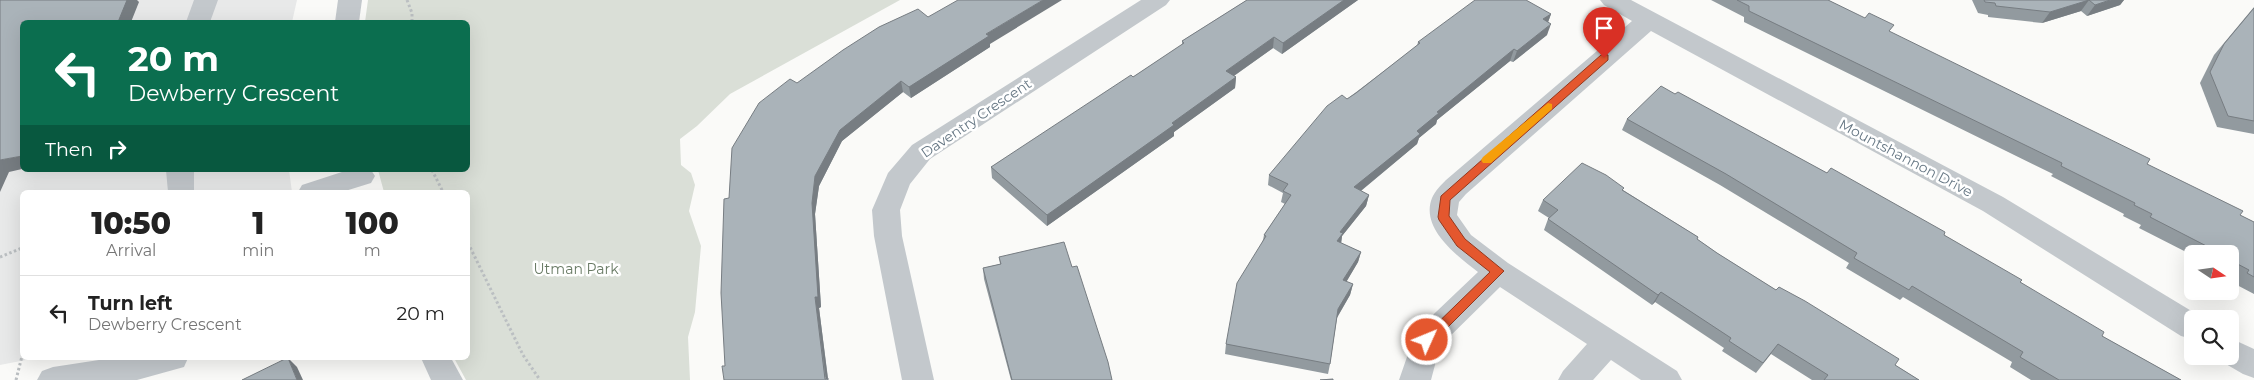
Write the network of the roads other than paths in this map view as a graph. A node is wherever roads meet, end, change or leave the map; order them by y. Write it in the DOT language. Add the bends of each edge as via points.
graph roads {
  1 [pos="206,0"];
  2 [pos="350,0"];
  3 [pos="1158,0"];
  4 [pos="1612,0"];
  5 [pos="199,20"];
  6 [pos="347,20"];
  7 [pos="1648,20"];
  8 [pos="180,172"];
  9 [pos="363,179"];
  10 [pos="181,190"];
  11 [pos="320,190"];
  12 [pos="1498,271"];
  13 [pos="2184,323"];
  14 [pos="1608,342"];
  15 [pos="2239,356"];
  16 [pos="168,360"];
  17 [pos="437,360"];
  18 [pos="2254,365"];
  19 [pos="135,373"];
  20 [pos="53,380"];
  21 [pos="447,380"];
  22 [pos="918,380"];
  23 [pos="1415,380"];
  24 [pos="1574,380"];
  25 [pos="1666,380"];
  1 -- 5 [label="street"];
  2 -- 6 [label="street"];
  3 -- 22 [label="street, Daventry Crescent" via="921,152 898,180 886,210 888,236"];
  4 -- 7 [label="street, Mountshannon Drive"];
  7 -- 12 [label="street" via="1445,199 1444,217 1461,243"];
  7 -- 13 [label="street, Mountshannon Drive" via="1992,204"];
  8 -- 10 [label="street"];
  9 -- 11 [label="street"];
  12 -- 14 [label="street"];
  12 -- 23 [label="street" via="1427,340"];
  14 -- 24 [label="street"];
  14 -- 25 [label="street"];
  15 -- 18 [label="street"];
  16 -- 19 [label="street"];
  17 -- 21 [label="street"];
  19 -- 20 [label="street"];
}
